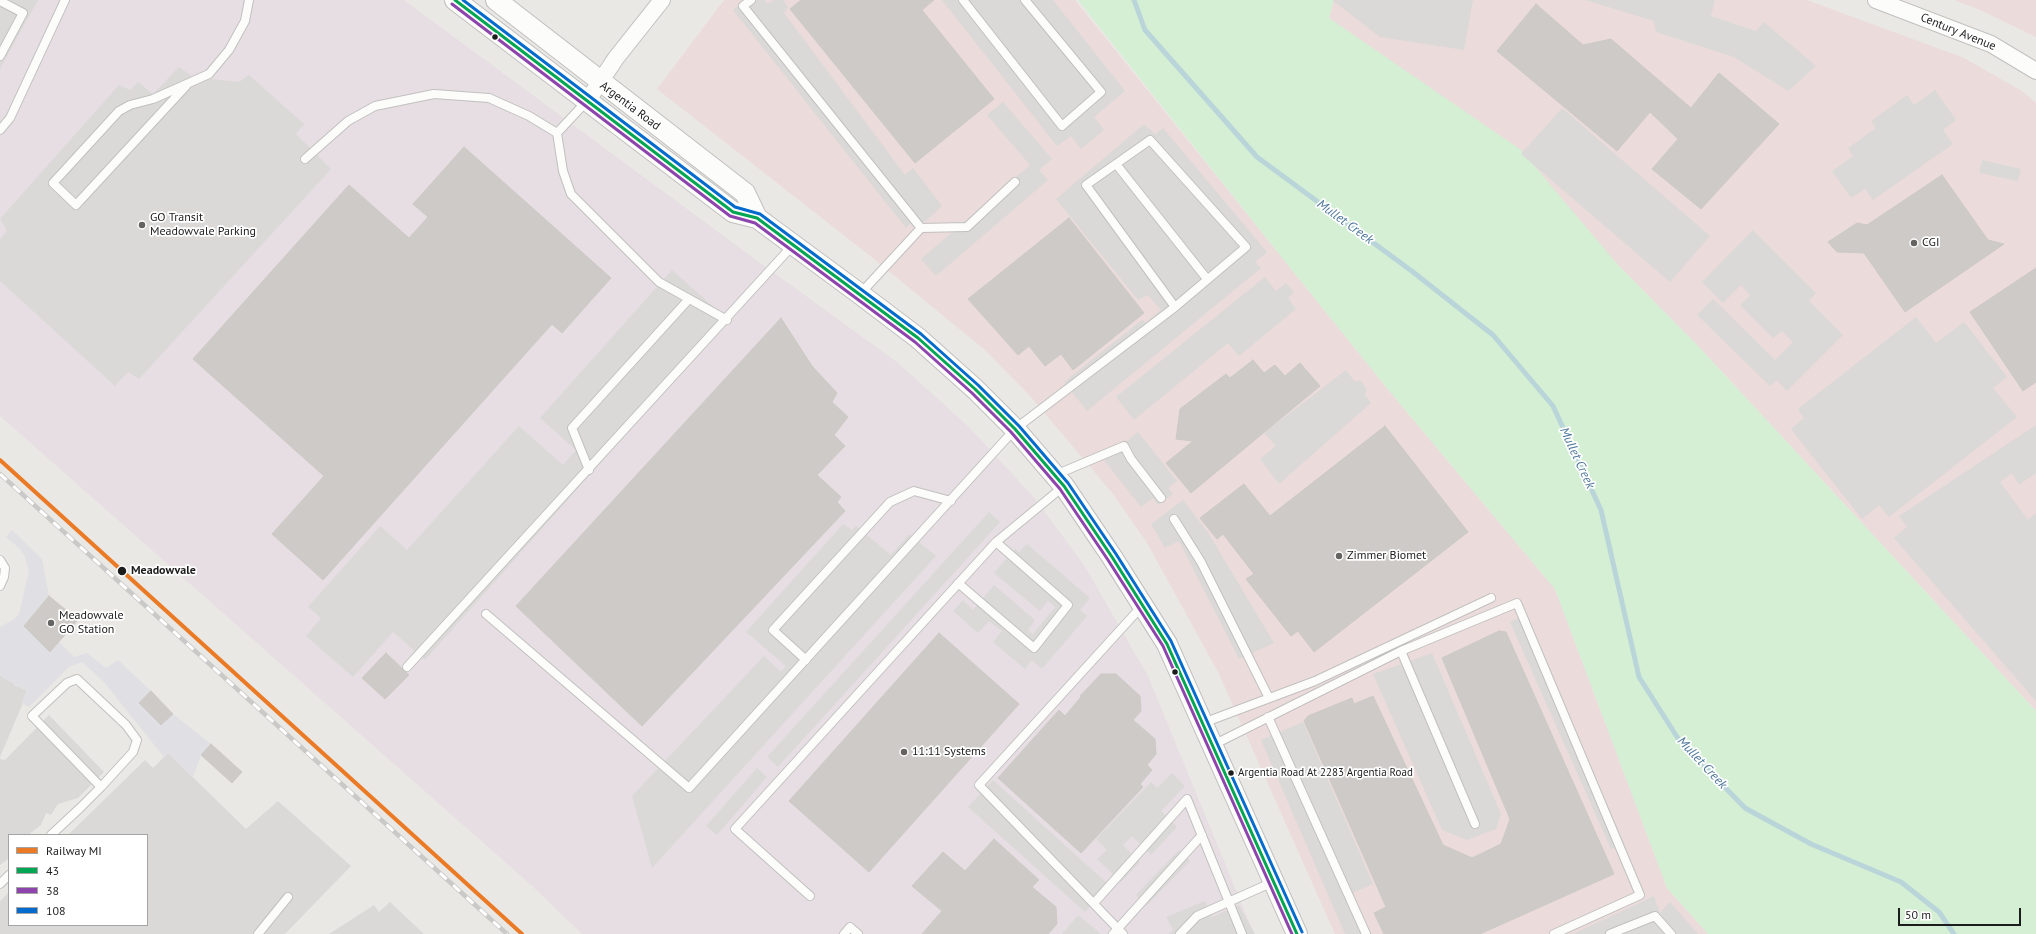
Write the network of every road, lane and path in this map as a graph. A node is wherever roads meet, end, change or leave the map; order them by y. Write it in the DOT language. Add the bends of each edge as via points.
graph roads {
  1 [pos="65,0"];
  2 [pos="249,0"];
  3 [pos="455,0"];
  4 [pos="496,0"];
  5 [pos="662,0"];
  6 [pos="751,0"];
  7 [pos="963,0"];
  8 [pos="1026,0"];
  9 [pos="1876,0"];
  10 [pos="0,1"];
  11 [pos="0,56"];
  12 [pos="2036,71"];
  13 [pos="600,82"];
  14 [pos="186,86"];
  15 [pos="588,100"];
  16 [pos="0,130"];
  17 [pos="557,132"];
  18 [pos="306,159"];
  19 [pos="1116,164"];
  20 [pos="1015,182"];
  21 [pos="757,218"];
  22 [pos="921,228"];
  23 [pos="794,245"];
  24 [pos="1207,280"];
  25 [pos="860,294"];
  26 [pos="689,299"];
  27 [pos="1175,307"];
  28 [pos="727,320"];
  29 [pos="1015,429"];
  30 [pos="589,470"];
  31 [pos="1059,481"];
  32 [pos="1161,498"];
  33 [pos="951,501"];
  34 [pos="1174,519"];
  35 [pos="996,542"];
  36 [pos="0,560"];
  37 [pos="958,583"];
  38 [pos="0,586"];
  39 [pos="1491,598"];
  40 [pos="1142,606"];
  41 [pos="486,614"];
  42 [pos="1401,651"];
  43 [pos="806,660"];
  44 [pos="407,667"];
  45 [pos="1269,698"];
  46 [pos="1268,717"];
  47 [pos="1202,723"];
  48 [pos="1213,745"];
  49 [pos="101,787"];
  50 [pos="1475,824"];
  51 [pos="52,834"];
  52 [pos="1202,835"];
  53 [pos="8,876"];
  54 [pos="1273,882"];
  55 [pos="0,884"];
  56 [pos="810,896"];
  57 [pos="288,897"];
  58 [pos="1229,902"];
  59 [pos="1094,903"];
  60 [pos="1118,932"];
  61 [pos="1240,933"];
  62 [pos="1614,933"];
  63 [pos="258,934"];
  64 [pos="844,934"];
  65 [pos="858,934"];
  66 [pos="1180,934"];
  67 [pos="1297,934"];
  68 [pos="1366,934"];
  69 [pos="1554,934"];
  70 [pos="1671,934"];
  1 -- 16 [label="lane" via="10,118"];
  2 -- 14 [label="lane" via="245,21 229,50 209,74"];
  3 -- 15 [label="street, Argentia Road"];
  4 -- 13 [label="street, Argentia Road"];
  5 -- 13 [label="street"];
  6 -- 22 [label="lane" via="743,6"];
  7 -- 8 [label="lane" via="1062,126 1101,92"];
  9 -- 12 [label="street, Century Avenue" via="1991,44"];
  10 -- 11 [label="lane" via="23,13"];
  13 -- 15 [label="street"];
  13 -- 21 [label="street, Argentia Road" via="745,193"];
  14 -- 14 [label="lane" via="119,111 52,183 76,204"];
  15 -- 17 [label="lane"];
  15 -- 21 [label="street, Argentia Road" via="733,212"];
  17 -- 18 [label="lane" via="530,116 489,98 434,94 374,106 348,122"];
  17 -- 26 [label="lane" via="563,171 571,194 659,282"];
  19 -- 24 [label="lane"];
  19 -- 24 [label="lane" via="1150,140 1246,247"];
  19 -- 27 [label="lane" via="1086,185"];
  20 -- 22 [label="lane" via="967,227"];
  21 -- 23 [label="street, Argentia Road"];
  22 -- 25 [label="lane"];
  23 -- 25 [label="street, Argentia Road"];
  23 -- 28 [label="lane"];
  24 -- 27 [label="lane"];
  25 -- 29 [label="street, Argentia Road" via="918,338"];
  26 -- 28 [label="lane"];
  26 -- 30 [label="lane" via="572,428"];
  27 -- 29 [label="lane"];
  28 -- 30 [label="lane"];
  29 -- 31 [label="street, Argentia Road"];
  29 -- 33 [label="lane"];
  30 -- 44 [label="lane"];
  31 -- 32 [label="lane" via="1124,446 1131,460"];
  31 -- 35 [label="lane"];
  31 -- 40 [label="street, Argentia Road" via="1112,557"];
  33 -- 43 [label="lane"];
  33 -- 43 [label="lane" via="914,491 890,502 774,630"];
  34 -- 45 [label="lane" via="1201,562"];
  35 -- 37 [label="lane"];
  35 -- 37 [label="lane" via="1068,605 1034,648"];
  36 -- 38 [label="lane" via="5,568"];
  37 -- 56 [label="lane" via="735,829"];
  39 -- 45 [label="lane" via="1315,681"];
  40 -- 47 [label="street, Argentia Road" via="1167,644"];
  40 -- 59 [label="lane" via="979,785"];
  41 -- 43 [label="lane" via="689,788"];
  42 -- 46 [label="lane"];
  42 -- 50 [label="lane"];
  42 -- 69 [label="lane" via="1517,603 1640,895"];
  45 -- 47 [label="lane"];
  46 -- 48 [label="lane"];
  46 -- 68 [label="lane"];
  47 -- 48 [label="street, Argentia Road"];
  48 -- 54 [label="street, Argentia Road"];
  49 -- 49 [label="lane" via="32,716 67,683 76,679 126,725 137,740 133,752"];
  49 -- 51 [label="lane"];
  52 -- 58 [label="lane"];
  52 -- 59 [label="lane" via="1187,799"];
  52 -- 60 [label="lane"];
  53 -- 55 [label="lane"];
  54 -- 58 [label="lane"];
  54 -- 67 [label="street, Argentia Road"];
  57 -- 63 [label="lane"];
  58 -- 61 [label="lane"];
  58 -- 66 [label="lane" via="1197,916"];
  59 -- 60 [label="lane"];
  62 -- 70 [label="lane" via="1655,916"];
  64 -- 65 [label="lane" via="850,927"];
}
